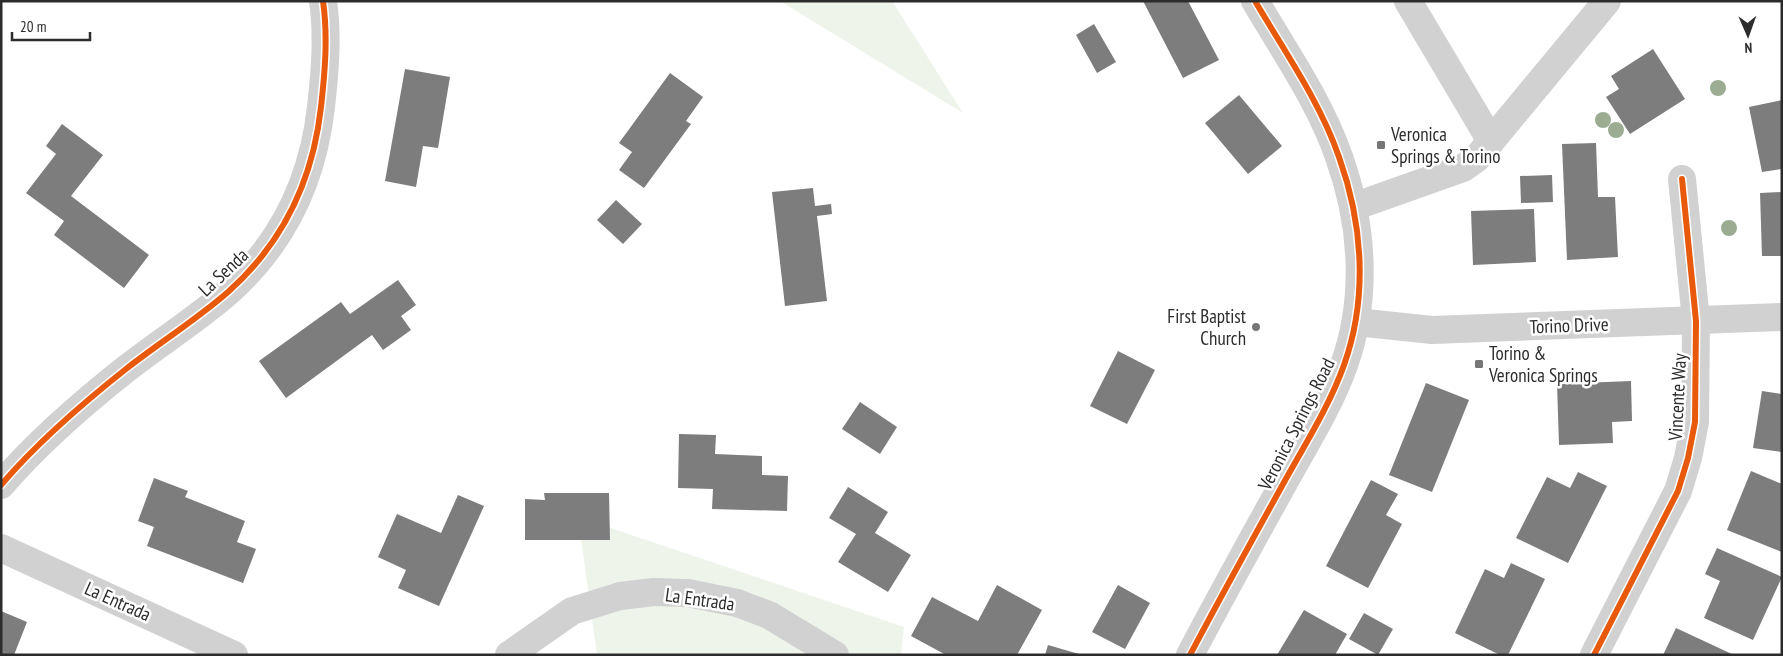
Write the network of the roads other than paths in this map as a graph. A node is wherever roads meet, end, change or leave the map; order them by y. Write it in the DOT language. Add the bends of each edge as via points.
graph roads {
  1 [pos="323,1"];
  2 [pos="1255,1"];
  3 [pos="1408,1"];
  4 [pos="1607,1"];
  5 [pos="1491,141"];
  6 [pos="1682,179"];
  7 [pos="1353,207"];
  8 [pos="1782,317"];
  9 [pos="1696,321"];
  10 [pos="1356,322"];
  11 [pos="1,486"];
  12 [pos="1,548"];
  13 [pos="234,655"];
  14 [pos="509,655"];
  15 [pos="835,655"];
  16 [pos="1190,655"];
  17 [pos="1594,655"];
  1 -- 11 [label="street, La Senda" via="325,71 318,130 308,173 275,240 227,293 125,370 56,430"];
  2 -- 7 [label="street, Veronica Springs Road" via="1319,108 1339,156"];
  3 -- 5 [label="street"];
  4 -- 5 [label="street"];
  5 -- 7 [label="street" via="1477,158 1463,168"];
  6 -- 9 [label="street, Vincente Way"];
  7 -- 10 [label="street, Veronica Springs Road" via="1360,245 1361,276"];
  8 -- 9 [label="street, Torino Drive"];
  9 -- 10 [label="street, Torino Drive" via="1432,330"];
  9 -- 17 [label="street, Vincente Way" via="1694,422 1678,491"];
  10 -- 16 [label="street, Veronica Springs Road" via="1333,393"];
  12 -- 13 [label="street, La Entrada"];
  14 -- 15 [label="street, La Entrada" via="572,611 620,596 654,592 688,593 738,603 769,615"];
}
